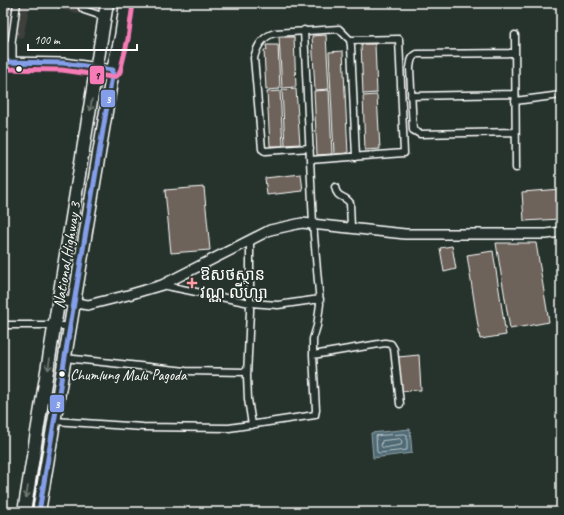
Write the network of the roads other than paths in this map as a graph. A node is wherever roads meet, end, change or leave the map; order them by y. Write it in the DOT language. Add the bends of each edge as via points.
graph roads {
  1 [pos="17,3"];
  2 [pos="81,3"];
  3 [pos="107,3"];
  4 [pos="126,3"];
  5 [pos="105,18"];
  6 [pos="304,30"];
  7 [pos="515,35"];
  8 [pos="350,40"];
  9 [pos="7,46"];
  10 [pos="515,54"];
  11 [pos="7,62"];
  12 [pos="97,67"];
  13 [pos="113,70"];
  14 [pos="515,94"];
  15 [pos="561,95"];
  16 [pos="411,96"];
  17 [pos="515,101"];
  18 [pos="515,132"];
  19 [pos="310,148"];
  20 [pos="356,157"];
  21 [pos="310,160"];
  22 [pos="516,168"];
  23 [pos="335,187"];
  24 [pos="313,224"];
  25 [pos="351,228"];
  26 [pos="561,232"];
  27 [pos="250,241"];
  28 [pos="162,285"];
  29 [pos="320,299"];
  30 [pos="59,300"];
  31 [pos="74,302"];
  32 [pos="250,303"];
  33 [pos="3,325"];
  34 [pos="55,325"];
  35 [pos="70,328"];
  36 [pos="312,355"];
  37 [pos="65,358"];
  38 [pos="247,372"];
  39 [pos="400,404"];
  40 [pos="54,421"];
  41 [pos="252,425"];
  42 [pos="24,512"];
  43 [pos="39,512"];
  1 -- 9 [label="street"];
  2 -- 5 [label="street" via="84,10"];
  3 -- 5 [label="highway, National Highway 3"];
  4 -- 13 [label="highway, National Highway 3"];
  5 -- 12 [label="highway, National Highway 3"];
  6 -- 8 [label="street" via="339,29"];
  6 -- 19 [label="street"];
  6 -- 19 [label="street" via="274,32 264,37 258,47 254,63 262,149 265,151"];
  7 -- 10 [label="street"];
  8 -- 20 [label="street"];
  8 -- 20 [label="street" via="399,39 404,153"];
  9 -- 11 [label="street"];
  10 -- 14 [label="street"];
  10 -- 16 [label="street" via="418,54 411,60"];
  11 -- 12 [label="street" via="64,63"];
  12 -- 13 [label="street"];
  12 -- 30 [label="highway, National Highway 3, one-way"];
  13 -- 31 [label="highway, National Highway 3"];
  14 -- 16 [label="street"];
  14 -- 17 [label="street"];
  15 -- 17 [label="street"];
  16 -- 18 [label="street" via="413,130 420,134"];
  17 -- 18 [label="street"];
  18 -- 22 [label="street"];
  19 -- 21 [label="street"];
  20 -- 21 [label="street"];
  21 -- 24 [label="street"];
  23 -- 25 [label="street" via="336,193 350,203"];
  24 -- 25 [label="street"];
  24 -- 27 [label="street" via="302,223 270,230"];
  24 -- 29 [label="street"];
  25 -- 26 [label="street" via="405,234"];
  27 -- 28 [label="street"];
  27 -- 32 [label="street"];
  28 -- 31 [label="street" via="88,305"];
  28 -- 32 [label="street"];
  29 -- 32 [label="street" via="278,305"];
  29 -- 36 [label="street"];
  30 -- 31 [label="street"];
  30 -- 34 [label="highway, National Highway 3"];
  31 -- 35 [label="highway, National Highway 3"];
  32 -- 38 [label="street"];
  33 -- 34 [label="street"];
  34 -- 35 [label="street"];
  34 -- 42 [label="highway, National Highway 3, one-way"];
  35 -- 37 [label="highway, National Highway 3"];
  36 -- 39 [label="street" via="391,344 394,349"];
  36 -- 41 [label="street" via="315,415"];
  37 -- 38 [label="street" via="186,372"];
  37 -- 40 [label="highway, National Highway 3"];
  38 -- 41 [label="street"];
  40 -- 41 [label="street" via="143,427 229,428"];
  40 -- 43 [label="highway, National Highway 3"];
}
